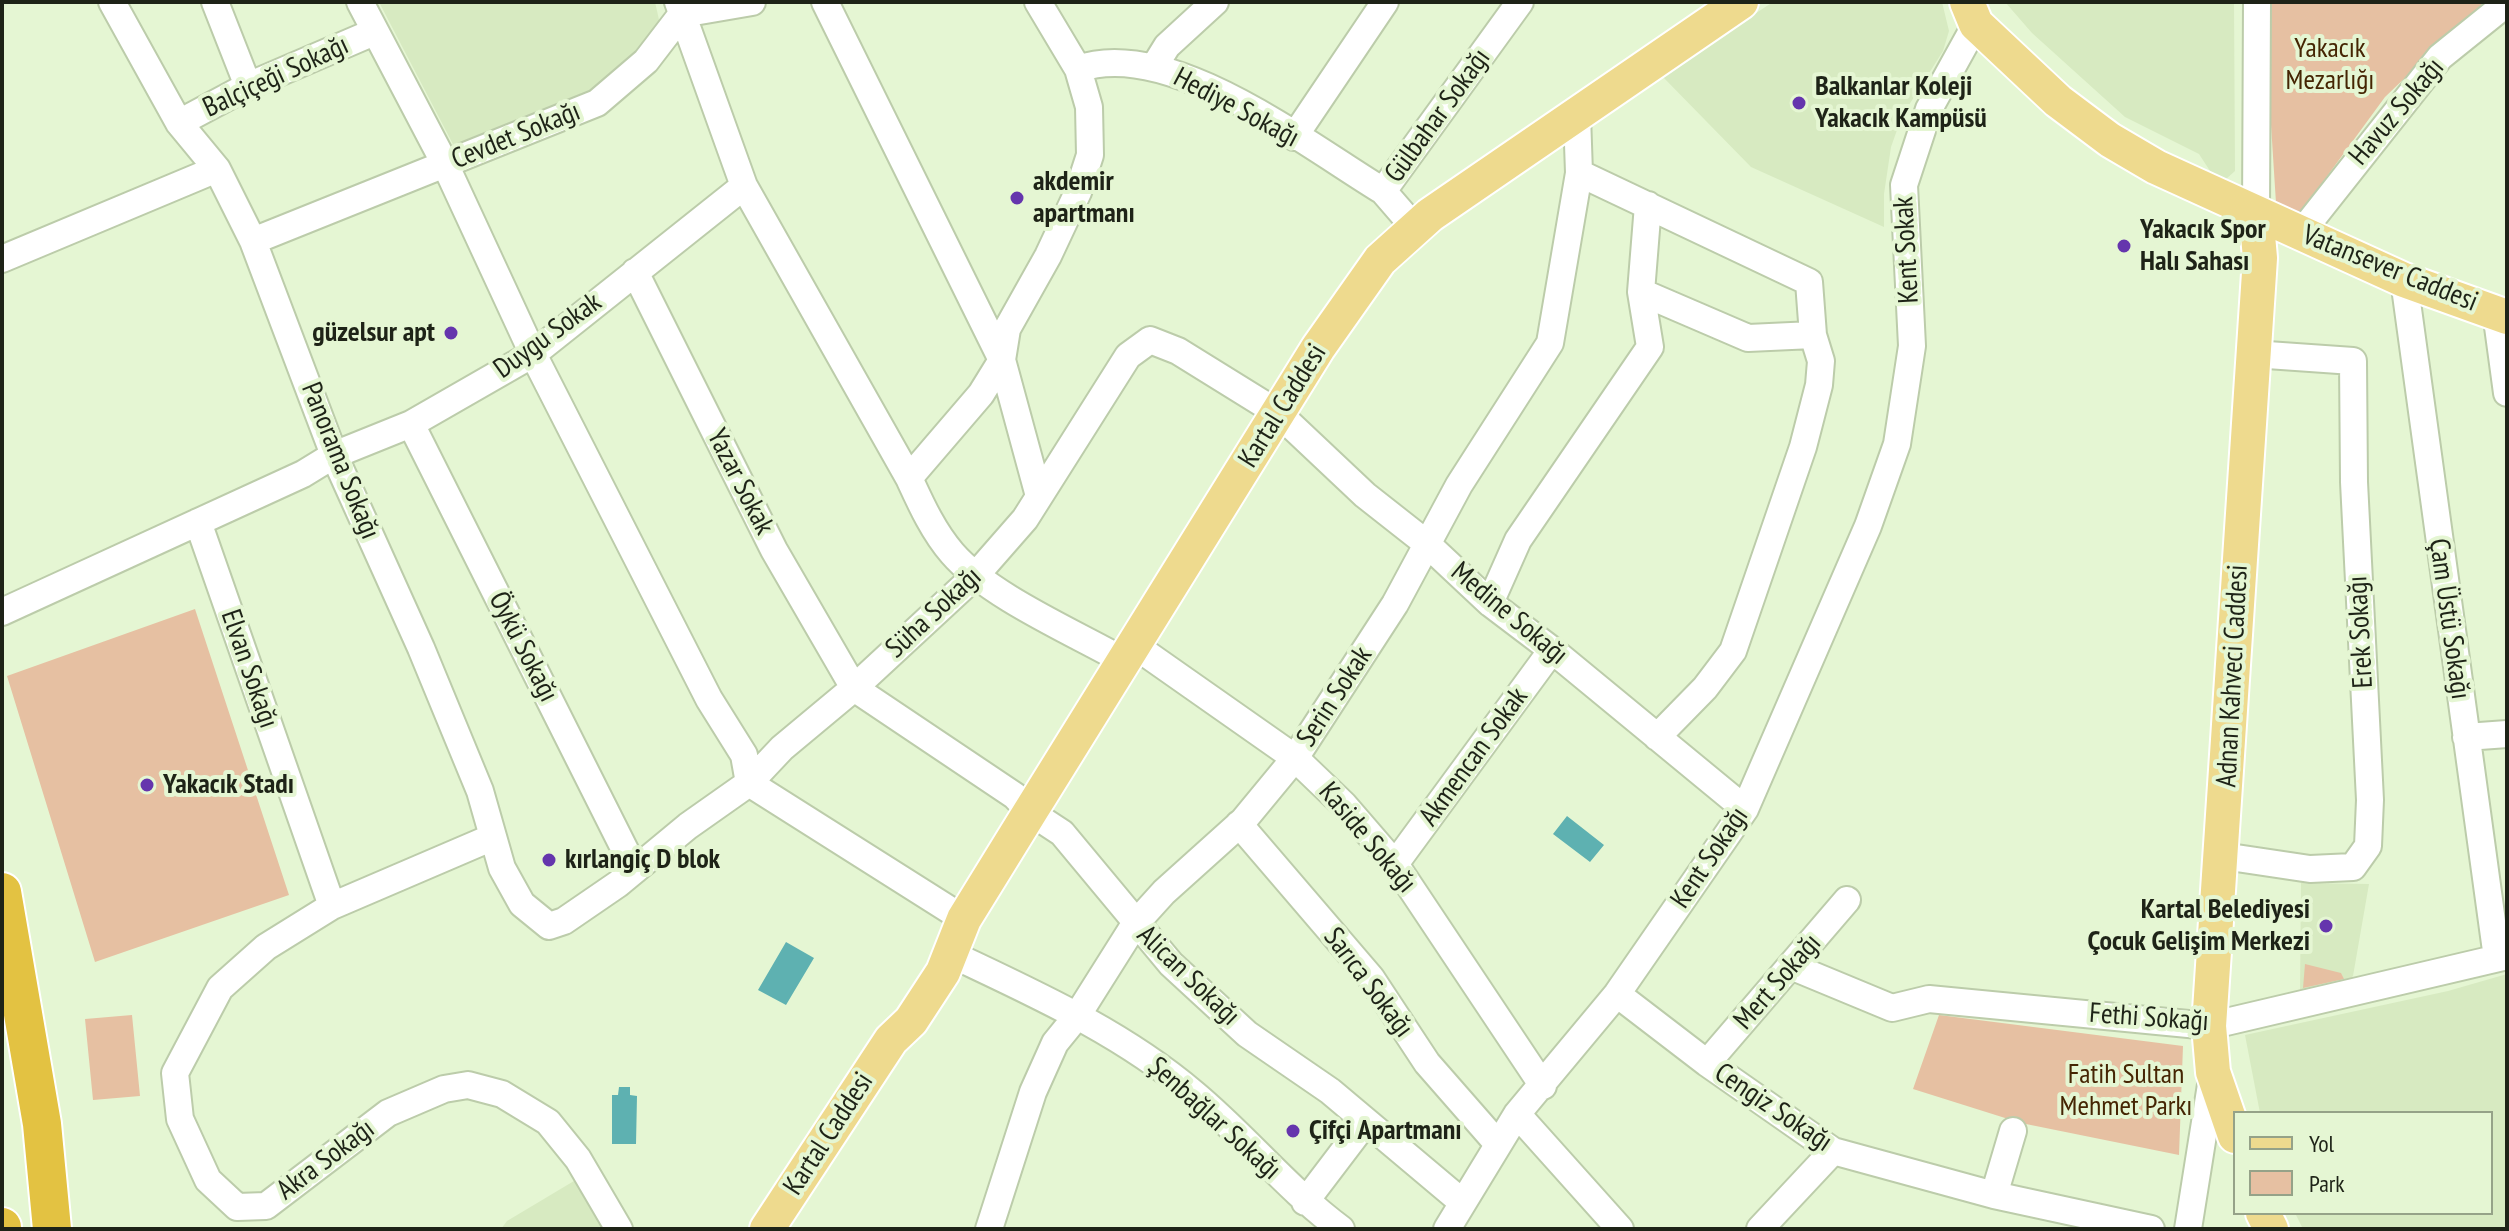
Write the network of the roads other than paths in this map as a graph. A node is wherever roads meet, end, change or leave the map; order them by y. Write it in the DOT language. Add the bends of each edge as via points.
graph roads {
  1 [pos="112,2"];
  2 [pos="215,2"];
  3 [pos="360,2"];
  4 [pos="752,2"];
  5 [pos="825,2"];
  6 [pos="1038,2"];
  7 [pos="1215,2"];
  8 [pos="1385,2"];
  9 [pos="1520,2"];
  10 [pos="1741,2"];
  11 [pos="2257,2"];
  12 [pos="2507,3"];
  13 [pos="680,8"];
  14 [pos="1972,13"];
  15 [pos="374,32"];
  16 [pos="1154,67"];
  17 [pos="1078,69"];
  18 [pos="248,86"];
  19 [pos="1577,115"];
  20 [pos="179,123"];
  21 [pos="1294,137"];
  22 [pos="445,164"];
  23 [pos="217,169"];
  24 [pos="1579,173"];
  25 [pos="744,186"];
  26 [pos="1383,191"];
  27 [pos="1648,205"];
  28 [pos="2256,213"];
  29 [pos="1415,228"];
  30 [pos="2300,234"];
  31 [pos="253,241"];
  32 [pos="2,259"];
  33 [pos="635,272"];
  34 [pos="2404,280"];
  35 [pos="1641,292"];
  36 [pos="2502,314"];
  37 [pos="1813,335"];
  38 [pos="533,354"];
  39 [pos="2253,354"];
  40 [pos="1002,360"];
  41 [pos="2507,393"];
  42 [pos="1278,413"];
  43 [pos="411,424"];
  44 [pos="1897,444"];
  45 [pos="334,455"];
  46 [pos="909,478"];
  47 [pos="1039,496"];
  48 [pos="198,522"];
  49 [pos="1426,543"];
  50 [pos="976,575"];
  51 [pos="1490,603"];
  52 [pos="2,612"];
  53 [pos="1552,650"];
  54 [pos="1129,653"];
  55 [pos="854,688"];
  56 [pos="2507,734"];
  57 [pos="1657,737"];
  58 [pos="2466,737"];
  59 [pos="1295,758"];
  60 [pos="749,783"];
  61 [pos="1745,809"];
  62 [pos="1030,812"];
  63 [pos="1239,824"];
  64 [pos="493,837"];
  65 [pos="2223,856"];
  66 [pos="1395,864"];
  67 [pos="635,870"];
  68 [pos="2,892"];
  69 [pos="1847,900"];
  70 [pos="332,906"];
  71 [pos="1135,924"];
  72 [pos="549,926"];
  73 [pos="958,935"];
  74 [pos="2502,957"];
  75 [pos="1793,967"];
  76 [pos="1617,994"];
  77 [pos="2,996"];
  78 [pos="1077,1016"];
  79 [pos="2209,1026"];
  80 [pos="1707,1063"];
  81 [pos="2213,1072"];
  82 [pos="1543,1086"];
  83 [pos="1517,1114"];
  84 [pos="1365,1123"];
  85 [pos="2233,1130"];
  86 [pos="2013,1131"];
  87 [pos="1497,1143"];
  88 [pos="1833,1151"];
  89 [pos="1994,1195"];
  90 [pos="1305,1202"];
  91 [pos="1462,1202"];
  92 [pos="38,1229"];
  93 [pos="52,1229"];
  94 [pos="619,1229"];
  95 [pos="767,1229"];
  96 [pos="989,1229"];
  97 [pos="1341,1229"];
  98 [pos="1447,1229"];
  99 [pos="1620,1229"];
  100 [pos="1760,1229"];
  101 [pos="2151,1229"];
  102 [pos="2188,1229"];
  1 -- 20 [label="street, Panorama Sokağı"];
  2 -- 18 [label="street"];
  3 -- 15 [label="street"];
  4 -- 13 [label="street"];
  5 -- 40 [label="street"];
  6 -- 17 [label="street"];
  7 -- 16 [label="street" via="1167,46"];
  8 -- 21 [label="street"];
  9 -- 26 [label="street, Gülbahar Sokağı"];
  10 -- 19 [label="main road, Kartal Caddesi"];
  11 -- 28 [label="street"];
  12 -- 30 [label="street, Havuz Sokağı" via="2440,57"];
  13 -- 22 [label="street, Cevdet Sokağı" via="646,61 597,103"];
  13 -- 25 [label="street, Kaside Sokağı"];
  14 -- 28 [label="main road, Vatansever Caddesi" via="2058,101 2110,140"];
  14 -- 44 [label="street, Kent Sokak" via="1929,109 1904,185 1912,346"];
  15 -- 18 [label="street, Balçiçeği Sokağı"];
  15 -- 22 [label="street"];
  16 -- 17 [label="street, Hediye Sokağı" via="1101,61"];
  16 -- 21 [label="street, Hediye Sokağı" via="1193,78"];
  17 -- 40 [label="street" via="1089,107 1090,155 1048,256 1007,329"];
  18 -- 20 [label="street, Balçiçeği Sokağı"];
  19 -- 24 [label="street, Serin Sokak"];
  19 -- 29 [label="main road, Kartal Caddesi"];
  20 -- 23 [label="street, Panorama Sokağı"];
  21 -- 26 [label="street, Hediye Sokağı"];
  22 -- 31 [label="street, Cevdet Sokağı"];
  22 -- 38 [label="street"];
  23 -- 31 [label="street, Panorama Sokağı"];
  23 -- 32 [label="street"];
  24 -- 27 [label="street"];
  24 -- 49 [label="street, Serin Sokak" via="1550,343"];
  25 -- 33 [label="street, Duygu Sokak"];
  25 -- 46 [label="street, Kaside Sokağı"];
  26 -- 29 [label="street, Gülbahar Sokağı"];
  27 -- 35 [label="street"];
  27 -- 37 [label="street" via="1809,282"];
  28 -- 30 [label="main road, Vatansever Caddesi"];
  28 -- 39 [label="main road, Adnan Kahveci Caddesi" via="2260,258"];
  29 -- 42 [label="main road, Kartal Caddesi" via="1380,260"];
  30 -- 34 [label="main road, Vatansever Caddesi"];
  31 -- 45 [label="street, Panorama Sokağı"];
  33 -- 38 [label="street, Duygu Sokak"];
  33 -- 55 [label="street, Yazar Sokak" via="774,550"];
  34 -- 36 [label="main road, Vatansever Caddesi"];
  34 -- 58 [label="street, Çam Üstü Sokağı"];
  35 -- 37 [label="street" via="1748,338"];
  35 -- 51 [label="street" via="1650,347 1518,540"];
  36 -- 41 [label="street"];
  37 -- 57 [label="street" via="1821,361 1810,422 1733,651"];
  38 -- 43 [label="street, Duygu Sokak"];
  38 -- 60 [label="street" via="709,699 744,755"];
  39 -- 65 [label="main road, Adnan Kahveci Caddesi"];
  39 -- 65 [label="street, Erek Sokağı" via="2353,361 2369,831 2368,846 2353,867 2310,869"];
  40 -- 46 [label="street" via="981,394"];
  40 -- 47 [label="street"];
  42 -- 47 [label="street, Süha Sokağı" via="1178,351 1150,340 1128,356"];
  42 -- 49 [label="street, Medine Sokağı" via="1365,495"];
  42 -- 54 [label="main road, Kartal Caddesi"];
  43 -- 45 [label="street, Duygu Sokak"];
  43 -- 67 [label="street, Öykü Sokağı"];
  44 -- 61 [label="street, Kent Sokağı" via="1868,526"];
  45 -- 48 [label="street, Duygu Sokak"];
  45 -- 64 [label="street, Panorama Sokağı" via="421,648 480,791"];
  46 -- 50 [label="street, Kaside Sokağı" via="932,527"];
  47 -- 50 [label="street, Süha Sokağı"];
  48 -- 52 [label="street, Duygu Sokak"];
  48 -- 70 [label="street, Elvan Sokağı"];
  49 -- 51 [label="street, Medine Sokağı"];
  49 -- 59 [label="street, Serin Sokak" via="1395,604"];
  50 -- 54 [label="street, Kaside Sokağı"];
  50 -- 55 [label="street, Süha Sokağı"];
  51 -- 53 [label="street, Medine Sokağı"];
  53 -- 57 [label="street, Medine Sokağı"];
  53 -- 66 [label="street, Akmencan Sokak"];
  54 -- 59 [label="street, Kaside Sokağı"];
  54 -- 62 [label="main road, Kartal Caddesi"];
  55 -- 60 [label="street, Süha Sokağı"];
  55 -- 62 [label="street, Alican Sokağı" via="1015,796"];
  56 -- 58 [label="street"];
  57 -- 61 [label="street, Medine Sokağı"];
  58 -- 74 [label="street, Çam Üstü Sokağı"];
  59 -- 63 [label="street, Serin Sokak"];
  59 -- 66 [label="street, Kaside Sokağı"];
  60 -- 67 [label="street, Süha Sokağı"];
  60 -- 73 [label="street, Şenbağlar Sokağı"];
  61 -- 76 [label="street, Kent Sokağı"];
  62 -- 71 [label="street, Alican Sokağı" via="1062,833"];
  62 -- 73 [label="main road, Kartal Caddesi"];
  63 -- 71 [label="street, Serin Sokak"];
  63 -- 87 [label="street, Sarıca Sokağı" via="1371,978 1427,1063"];
  64 -- 70 [label="street, Akra Sokağı"];
  64 -- 72 [label="street, Panorama Sokağı" via="502,868 522,904"];
  65 -- 79 [label="main road, Adnan Kahveci Caddesi"];
  66 -- 82 [label="street, Kaside Sokağı"];
  67 -- 72 [label="street, Süha Sokağı"];
  68 -- 93 [label="highway" via="42,1124"];
  69 -- 75 [label="street, Mert Sokağı"];
  70 -- 94 [label="street, Akra Sokağı" via="266,947 220,988 175,1073 180,1119 208,1180 237,1207 266,1206 388,1113 444,1089 468,1085 502,1094 548,1122 578,1159"];
  71 -- 78 [label="street, Serin Sokak"];
  71 -- 84 [label="street, Alican Sokağı" via="1247,1034 1330,1091"];
  73 -- 78 [label="street, Şenbağlar Sokağı"];
  73 -- 95 [label="main road, Kartal Caddesi" via="927,964 891,1040"];
  74 -- 79 [label="street, Fethi Sokağı"];
  75 -- 79 [label="street, Fethi Sokağı" via="1892,1008 1929,999"];
  75 -- 80 [label="street, Mert Sokağı"];
  76 -- 80 [label="street, Cengiz Sokağı"];
  76 -- 82 [label="street, Kent Sokağı"];
  77 -- 92 [label="highway"];
  78 -- 90 [label="street, Şenbağlar Sokağı" via="1132,1047 1193,1093"];
  78 -- 96 [label="street, Serin Sokak" via="1055,1043 1033,1092"];
  79 -- 81 [label="main road, Adnan Kahveci Caddesi"];
  80 -- 88 [label="street, Cengiz Sokağı"];
  81 -- 85 [label="main road, Adnan Kahveci Caddesi"];
  81 -- 102 [label="street"];
  82 -- 83 [label="street, Kent Sokağı"];
  83 -- 87 [label="street, Kent Sokağı"];
  83 -- 99 [label="street"];
  84 -- 90 [label="street"];
  84 -- 91 [label="street, Alican Sokağı"];
  86 -- 89 [label="street"];
  87 -- 91 [label="street, Kent Sokağı"];
  88 -- 89 [label="street, Cengiz Sokağı"];
  88 -- 100 [label="street"];
  89 -- 101 [label="street, Cengiz Sokağı"];
  90 -- 97 [label="street, Şenbağlar Sokağı"];
  91 -- 98 [label="street, Kent Sokağı"];
}
